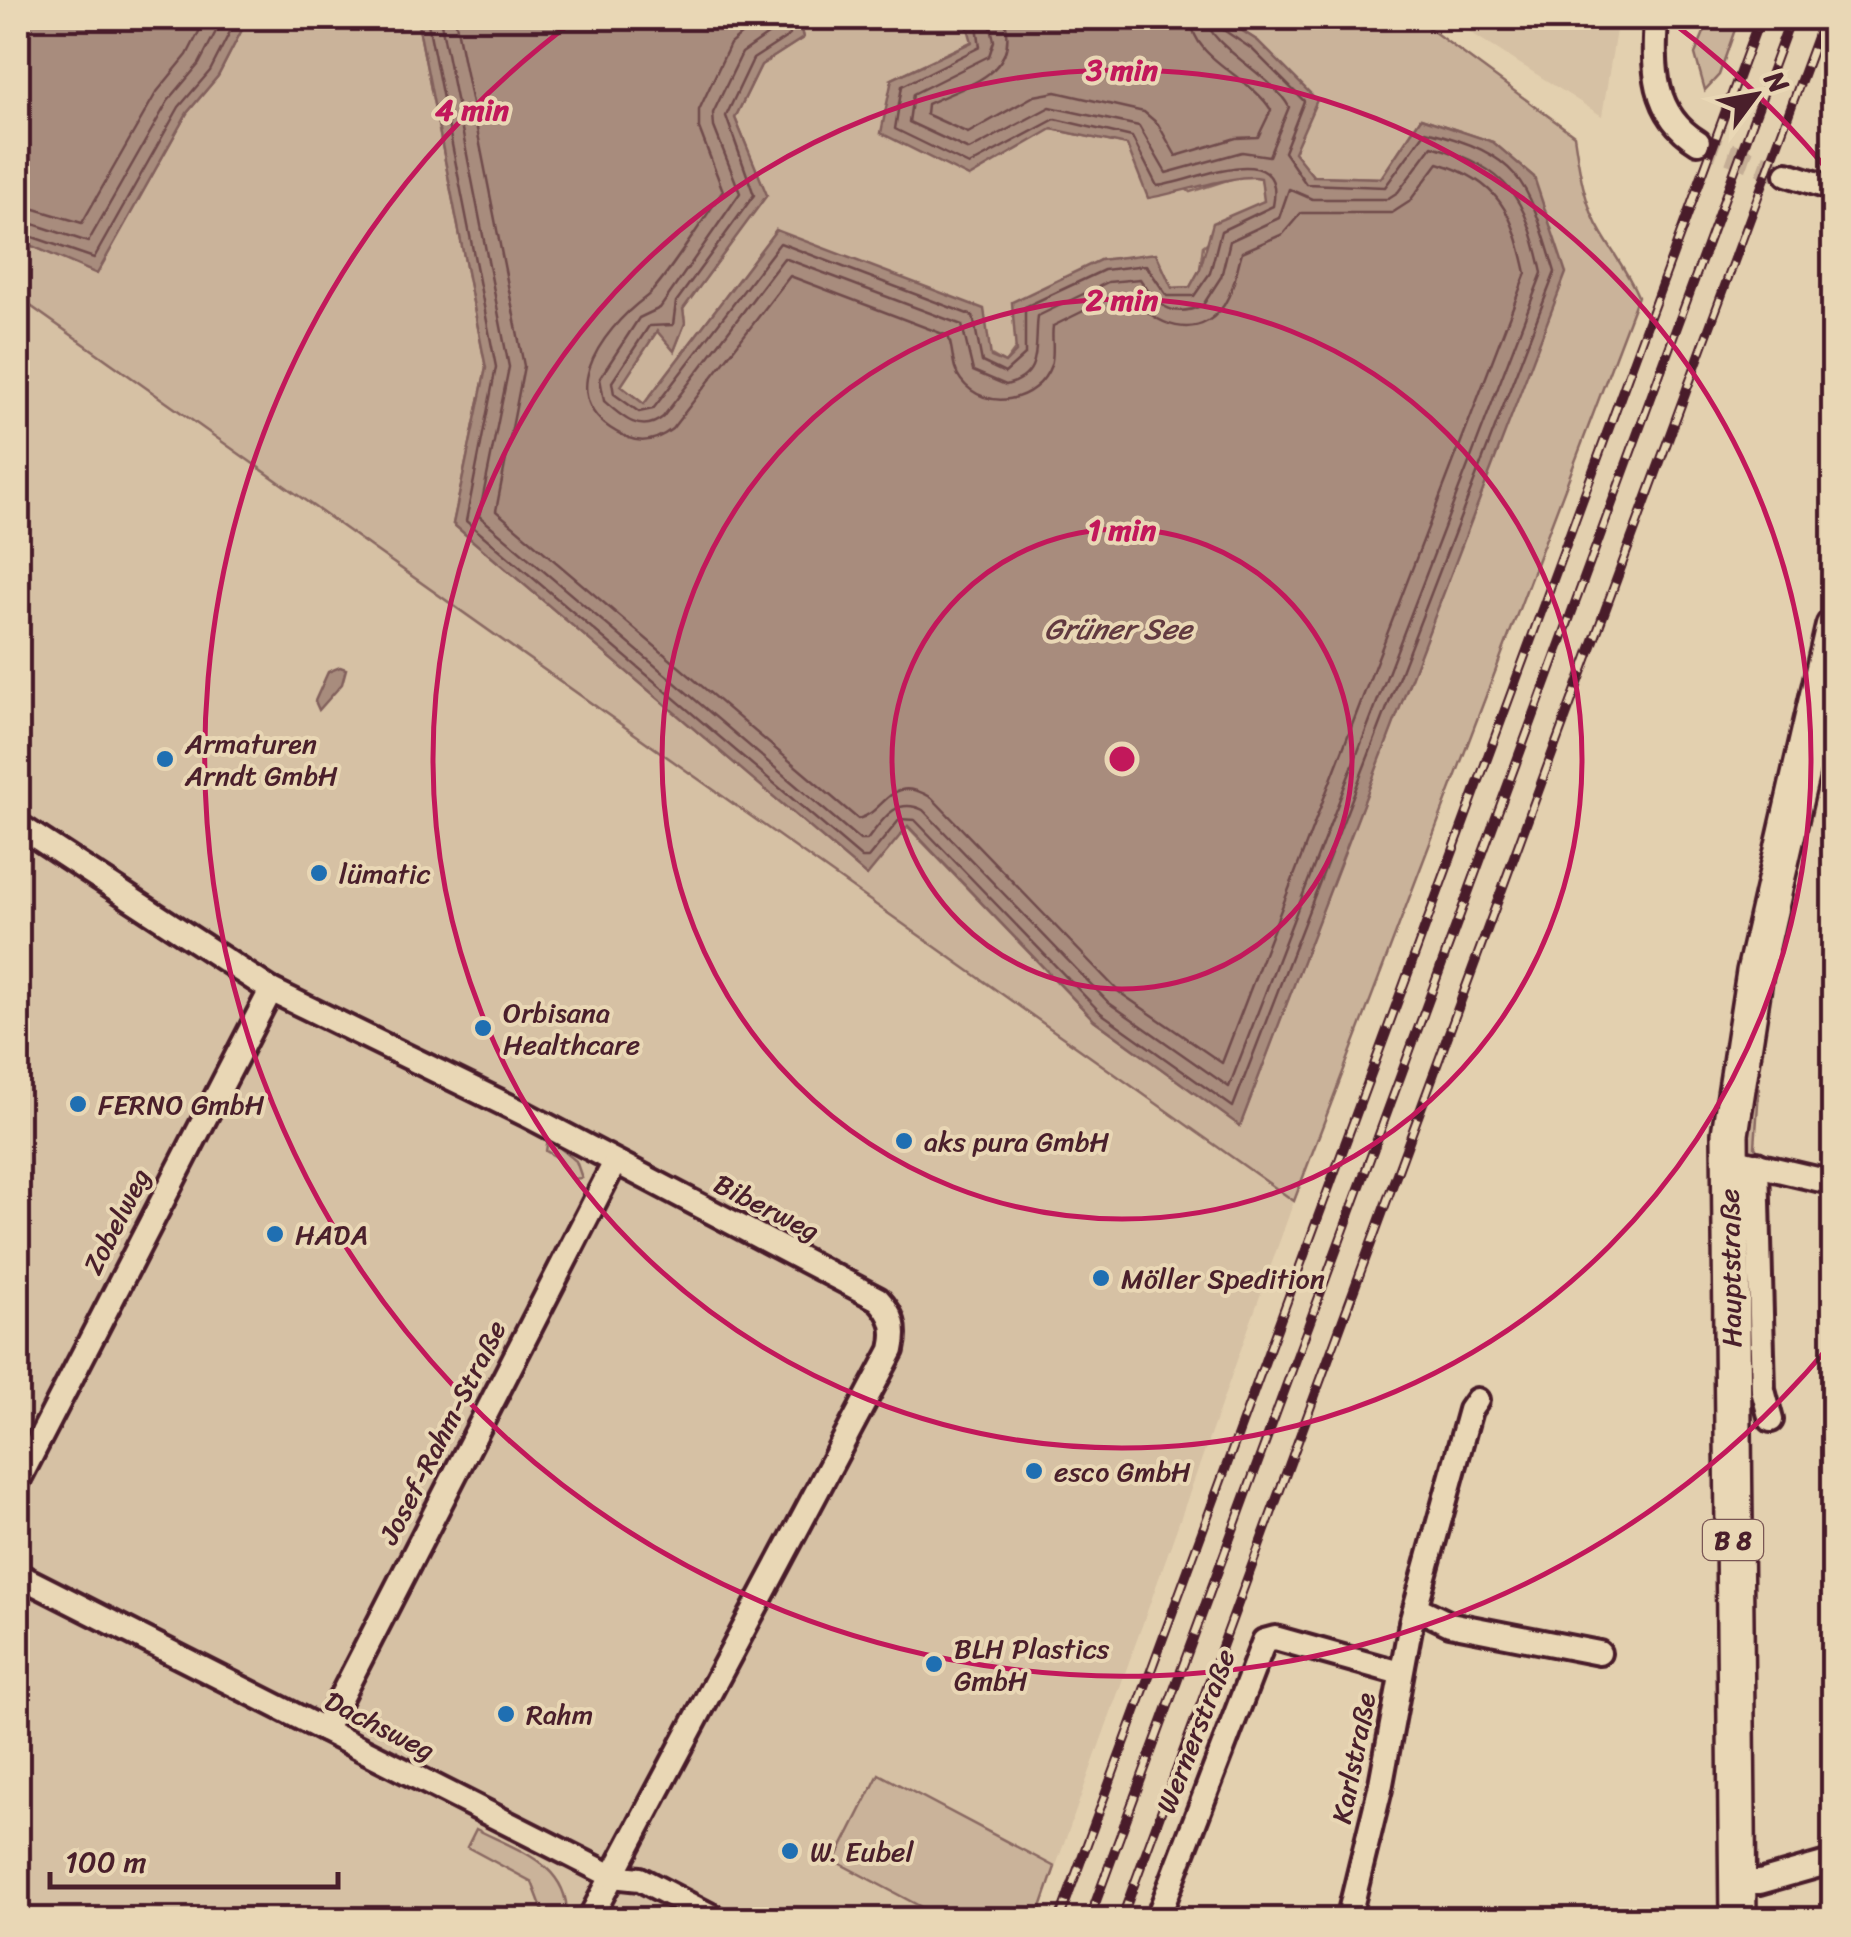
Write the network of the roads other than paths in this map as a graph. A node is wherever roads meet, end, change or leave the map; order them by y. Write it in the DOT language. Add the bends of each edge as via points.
graph roads {
  1 [pos="1656,18"];
  2 [pos="1698,142"];
  3 [pos="1788,174"];
  4 [pos="1834,189"];
  5 [pos="1834,627"];
  6 [pos="18,826"];
  7 [pos="271,990"];
  8 [pos="615,1162"];
  9 [pos="1743,1162"];
  10 [pos="1834,1182"];
  11 [pos="1477,1400"];
  12 [pos="1771,1420"];
  13 [pos="18,1482"];
  14 [pos="18,1575"];
  15 [pos="1419,1608"];
  16 [pos="1599,1653"];
  17 [pos="1400,1673"];
  18 [pos="324,1730"];
  19 [pos="1834,1861"];
  20 [pos="612,1876"];
  21 [pos="1738,1882"];
  22 [pos="589,1920"];
  23 [pos="719,1920"];
  24 [pos="1157,1920"];
  25 [pos="1348,1920"];
  26 [pos="1738,1920"];
  1 -- 2 [label="street" via="1659,98 1680,132"];
  3 -- 4 [label="street"];
  5 -- 9 [label="main road, Hauptstraße / B 8" via="1746,1016"];
  6 -- 7 [label="street, Biberweg"];
  7 -- 8 [label="street, Biberweg"];
  7 -- 13 [label="street, Zobelweg"];
  8 -- 18 [label="street, Josef-Rahm-Straße"];
  8 -- 20 [label="street, Biberweg" via="878,1298 895,1336"];
  9 -- 10 [label="street"];
  9 -- 12 [label="street, Hauptstraße"];
  9 -- 21 [label="main road, Hauptstraße / B 8"];
  11 -- 15 [label="street, Karlstraße"];
  14 -- 18 [label="street, Dachsweg"];
  15 -- 16 [label="street" via="1450,1624"];
  15 -- 17 [label="street, Karlstraße"];
  17 -- 24 [label="street, Wernerstraße" via="1275,1638 1264,1642"];
  17 -- 25 [label="street, Karlstraße"];
  18 -- 20 [label="street, Dachsweg"];
  19 -- 21 [label="street"];
  20 -- 22 [label="street, Biberweg"];
  20 -- 23 [label="street, Dachsweg" via="640,1879"];
  21 -- 26 [label="main road, Hauptstraße / B 8"];
}
